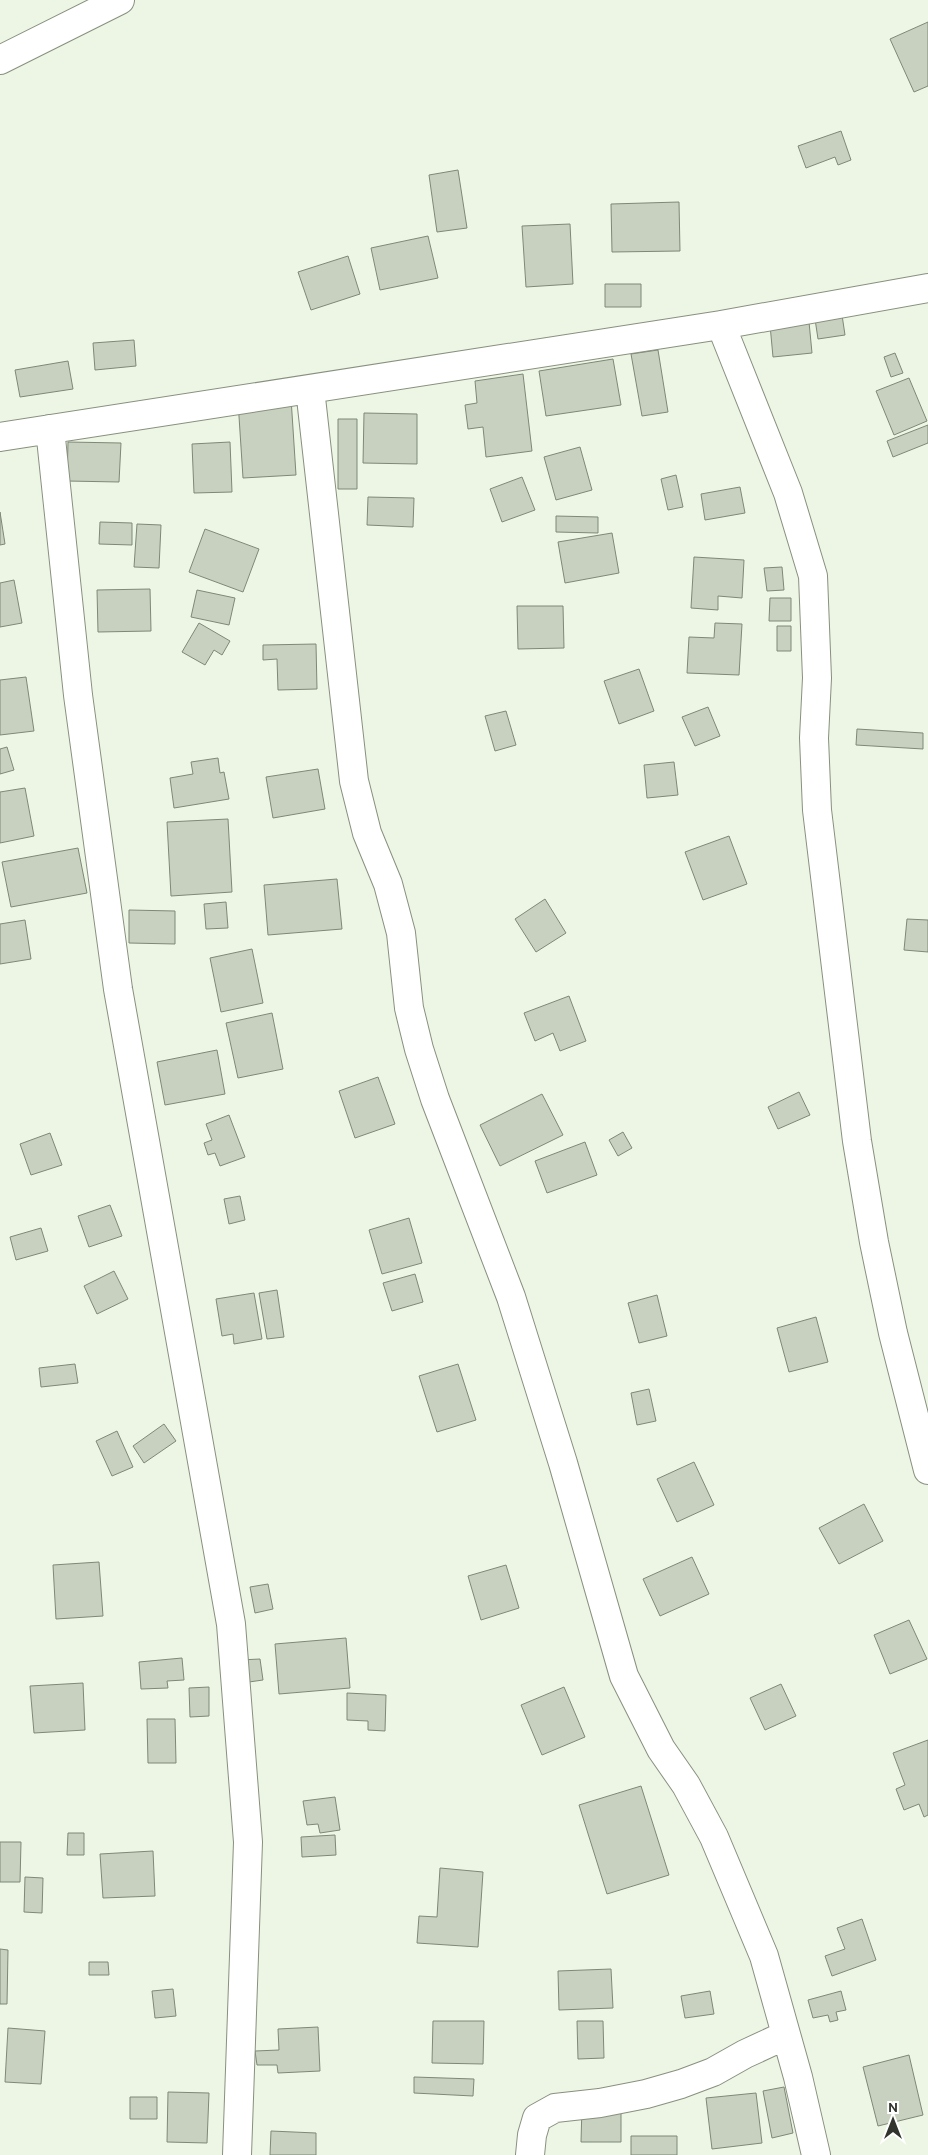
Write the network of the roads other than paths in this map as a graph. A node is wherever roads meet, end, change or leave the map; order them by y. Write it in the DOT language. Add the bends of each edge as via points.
graph roads {
  1 [pos="120,0"];
  2 [pos="0,60"];
  3 [pos="928,288"];
  4 [pos="722,326"];
  5 [pos="310,389"];
  6 [pos="50,430"];
  7 [pos="0,437"];
  8 [pos="928,1470"];
  9 [pos="786,2035"];
  10 [pos="237,2155"];
  11 [pos="530,2155"];
  12 [pos="816,2155"];
  1 -- 2 [label="street"];
  3 -- 4 [label="street"];
  4 -- 5 [label="street"];
  4 -- 8 [label="street" via="788,493 813,576 817,810 857,1141 893,1333"];
  5 -- 6 [label="street"];
  5 -- 9 [label="street" via="354,781 367,833 388,884 402,933 409,1008 419,1049 511,1297 624,1676 661,1749 686,1785 714,1836 764,1956"];
  6 -- 7 [label="street"];
  6 -- 10 [label="street" via="78,695 118,989 232,1624 248,1842"];
  9 -- 11 [label="street" via="713,2072 681,2084 600,2103 555,2108 537,2118"];
  9 -- 12 [label="street"];
}
